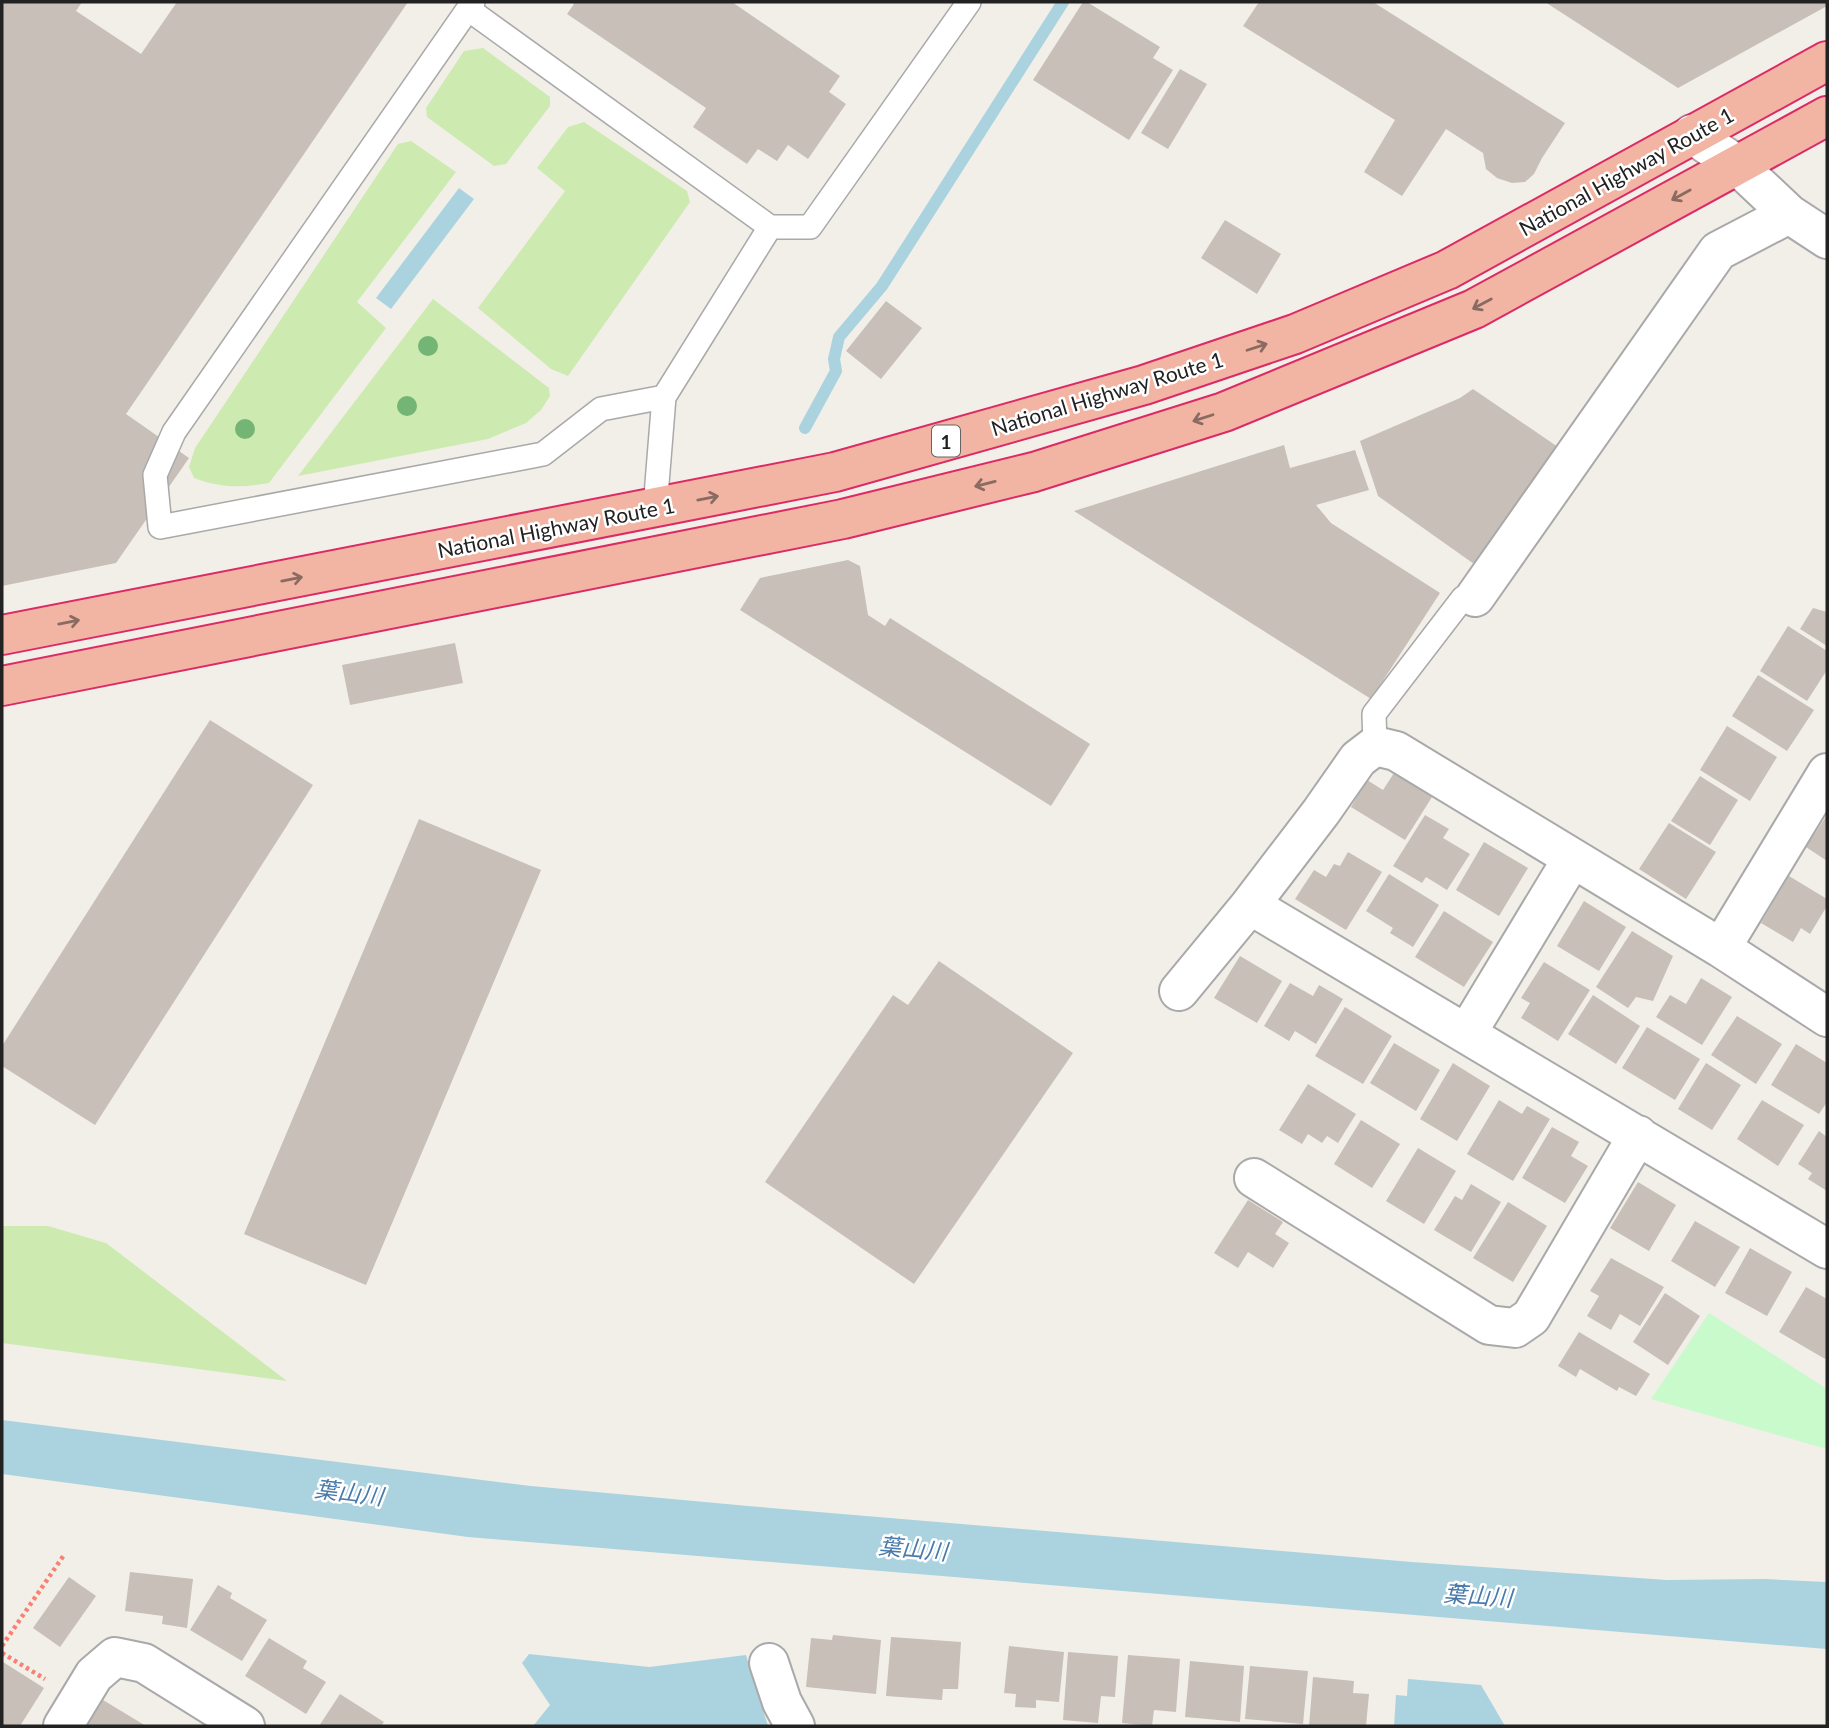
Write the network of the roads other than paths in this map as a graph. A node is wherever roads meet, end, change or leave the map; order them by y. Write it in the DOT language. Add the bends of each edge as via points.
graph roads {
  1 [pos="969,2"];
  2 [pos="471,5"];
  3 [pos="1827,61"];
  4 [pos="1827,116"];
  5 [pos="1692,134"];
  6 [pos="1737,165"];
  7 [pos="1789,214"];
  8 [pos="770,227"];
  9 [pos="1827,239"];
  10 [pos="664,397"];
  11 [pos="655,508"];
  12 [pos="1475,597"];
  13 [pos="2,635"];
  14 [pos="2,686"];
  15 [pos="1375,746"];
  16 [pos="1827,774"];
  17 [pos="1572,859"];
  18 [pos="1250,905"];
  19 [pos="1721,948"];
  20 [pos="1179,991"];
  21 [pos="1827,1017"];
  22 [pos="1467,1033"];
  23 [pos="1638,1135"];
  24 [pos="1254,1178"];
  25 [pos="1827,1249"];
  26 [pos="769,1663"];
  27 [pos="71,1713"];
  28 [pos="244,1726"];
  29 [pos="795,1726"];
  1 -- 8 [label="lane" via="810,227"];
  2 -- 8 [label="lane"];
  2 -- 10 [label="lane" via="174,432 155,475 160,527 543,454 601,409"];
  3 -- 5 [label="highway, National Highway Route 1 / 1"];
  4 -- 6 [label="highway"];
  5 -- 6 [label="street"];
  11 -- 5 [label="highway, National Highway Route 1 / 1, one-way" via="835,472 1144,384 1295,334 1447,270"];
  6 -- 7 [label="street"];
  6 -- 14 [label="highway, one-way" via="1474,309 1224,412 1034,472 829,522"];
  7 -- 9 [label="street"];
  7 -- 12 [label="street" via="1718,251"];
  8 -- 10 [label="lane"];
  10 -- 11 [label="lane"];
  13 -- 11 [label="highway, National Highway Route 1 / 1, one-way"];
  12 -- 15 [label="lane" via="1463,598 1374,714"];
  15 -- 17 [label="street" via="1396,751"];
  15 -- 18 [label="street" via="1358,759"];
  16 -- 19 [label="street"];
  17 -- 19 [label="street"];
  17 -- 22 [label="street"];
  18 -- 20 [label="street"];
  18 -- 22 [label="street"];
  19 -- 21 [label="street"];
  22 -- 23 [label="street"];
  23 -- 24 [label="street" via="1531,1317 1515,1328 1489,1325"];
  23 -- 25 [label="street"];
  26 -- 29 [label="street"];
  27 -- 28 [label="street" via="94,1675 115,1657 144,1663"];
}
